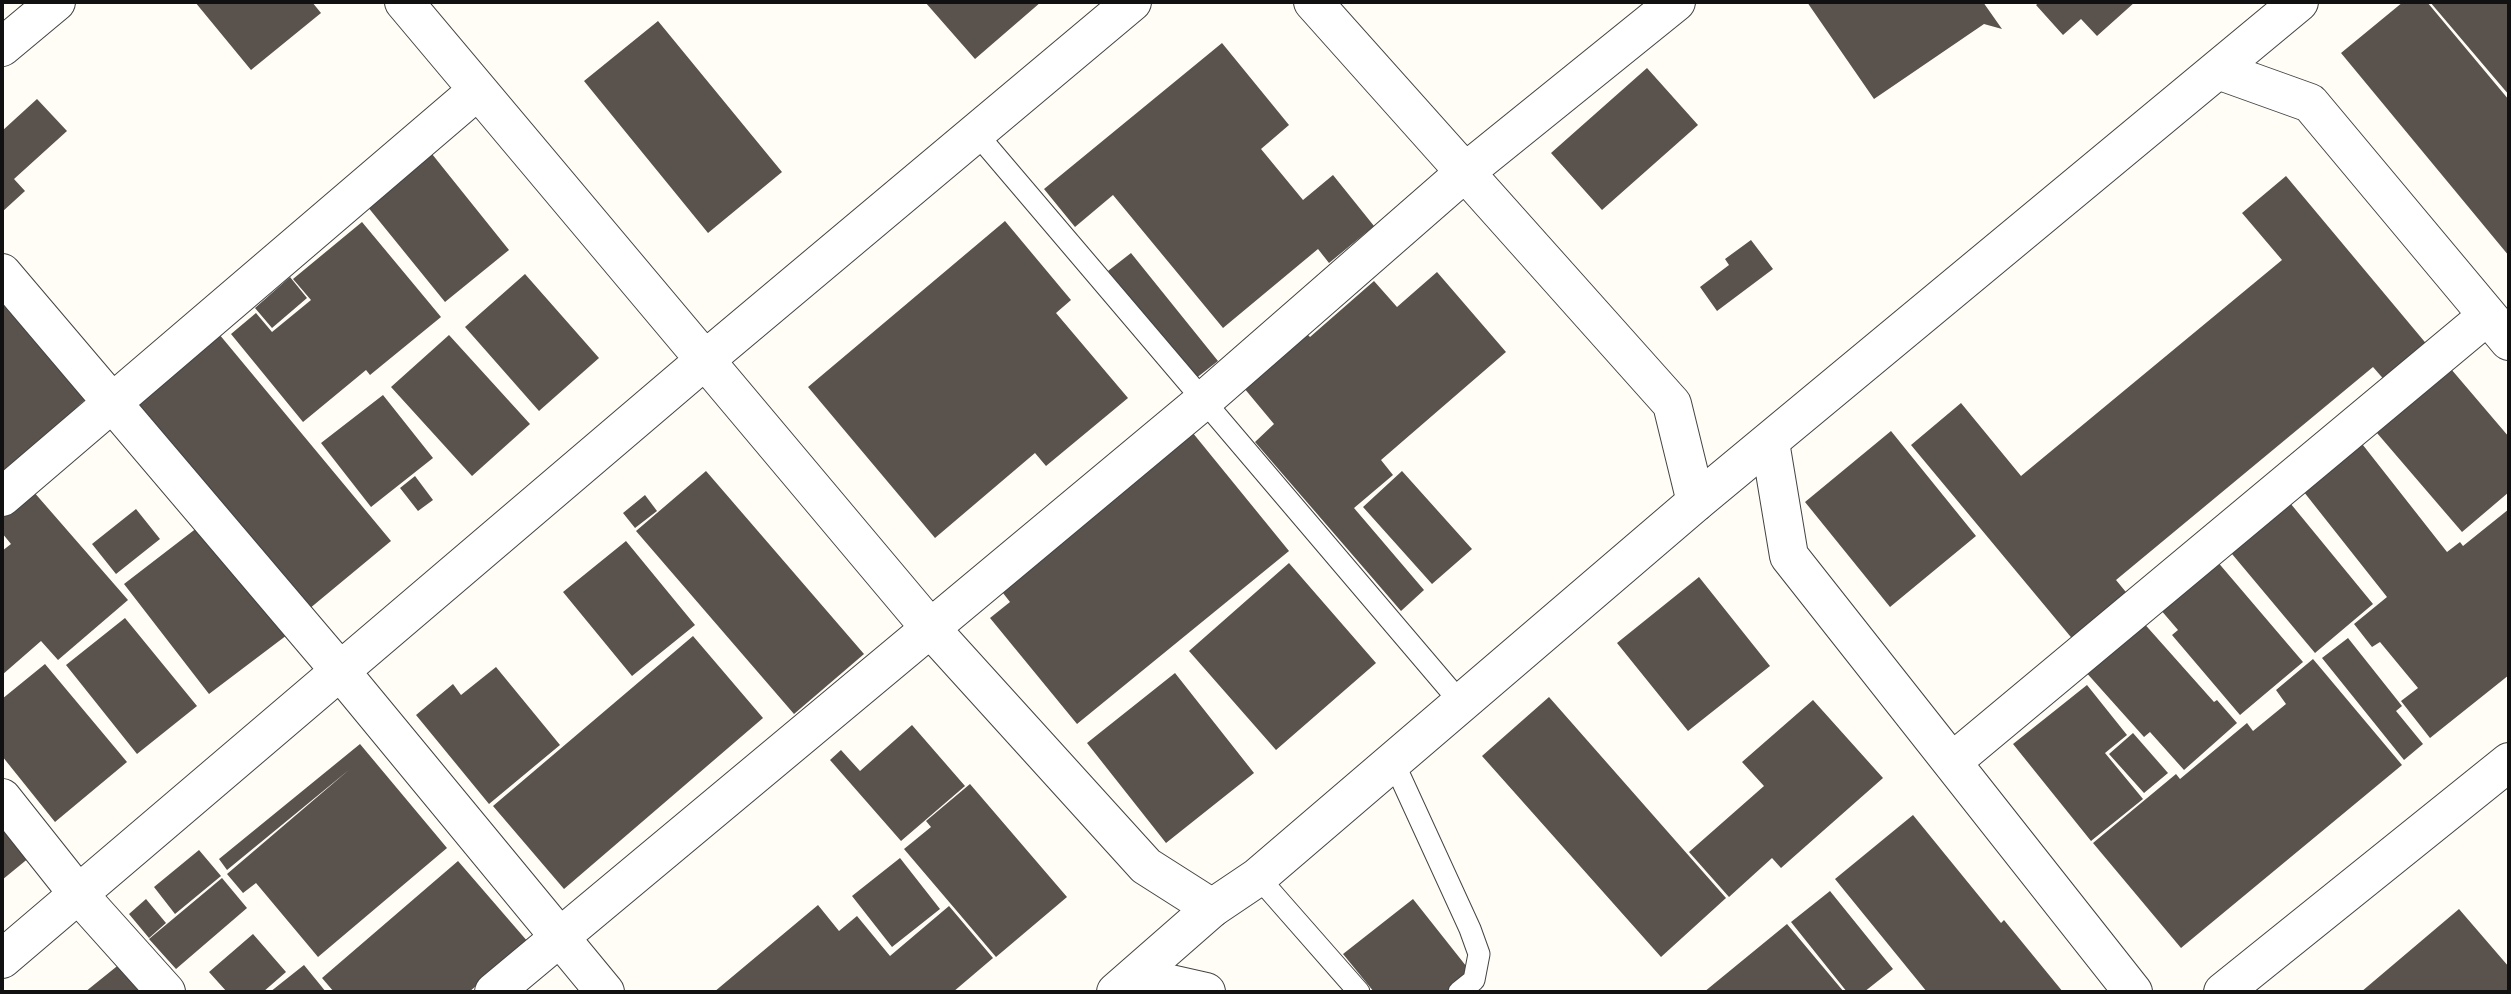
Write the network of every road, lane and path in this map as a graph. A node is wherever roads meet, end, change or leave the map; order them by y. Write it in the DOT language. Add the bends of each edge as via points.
graph roads {
  1 [pos="56,2"];
  2 [pos="404,2"];
  3 [pos="1132,2"];
  4 [pos="1313,2"];
  5 [pos="1676,2"];
  6 [pos="2299,2"];
  7 [pos="2,47"];
  8 [pos="2218,70"];
  9 [pos="478,90"];
  10 [pos="976,133"];
  11 [pos="1463,174"];
  12 [pos="2,273"];
  13 [pos="2499,319"];
  14 [pos="705,360"];
  15 [pos="113,400"];
  16 [pos="1203,401"];
  17 [pos="1770,442"];
  18 [pos="2,498"];
  19 [pos="1696,502"];
  20 [pos="931,629"];
  21 [pos="341,672"];
  22 [pos="1461,703"];
  23 [pos="1392,761"];
  24 [pos="1952,762"];
  25 [pos="2509,762"];
  26 [pos="2,798"];
  27 [pos="1258,877"];
  28 [pos="79,895"];
  29 [pos="1212,908"];
  30 [pos="560,936"];
  31 [pos="2,959"];
  32 [pos="1125,984"];
  33 [pos="166,992"];
  34 [pos="494,992"];
  35 [pos="605,992"];
  36 [pos="1206,992"];
  37 [pos="1359,992"];
  38 [pos="1459,992"];
  39 [pos="2133,992"];
  40 [pos="2223,992"];
  1 -- 7 [label="street"];
  2 -- 9 [label="street"];
  3 -- 10 [label="street"];
  4 -- 11 [label="street"];
  5 -- 11 [label="street"];
  6 -- 8 [label="street"];
  8 -- 13 [label="street" via="2310,103"];
  8 -- 17 [label="street"];
  9 -- 14 [label="street"];
  9 -- 15 [label="street"];
  10 -- 14 [label="street"];
  10 -- 16 [label="lane"];
  11 -- 16 [label="street"];
  11 -- 19 [label="street" via="1672,404"];
  12 -- 15 [label="street"];
  13 -- 24 [label="street"];
  14 -- 20 [label="street"];
  14 -- 21 [label="street"];
  15 -- 18 [label="street"];
  15 -- 21 [label="street"];
  16 -- 20 [label="street"];
  16 -- 22 [label="lane"];
  17 -- 19 [label="street"];
  17 -- 24 [label="street" via="1790,556"];
  19 -- 22 [label="street"];
  20 -- 29 [label="street" via="1146,866"];
  20 -- 30 [label="street"];
  21 -- 28 [label="street"];
  21 -- 30 [label="street"];
  22 -- 23 [label="street"];
  23 -- 27 [label="street"];
  23 -- 38 [label="lane" via="1479,954 1474,980"];
  24 -- 39 [label="street"];
  25 -- 40 [label="street"];
  26 -- 28 [label="street"];
  27 -- 29 [label="street"];
  27 -- 37 [label="lane"];
  28 -- 31 [label="street"];
  28 -- 33 [label="street"];
  29 -- 32 [label="street"];
  30 -- 34 [label="street"];
  30 -- 35 [label="street"];
  32 -- 36 [label="street"];
}
